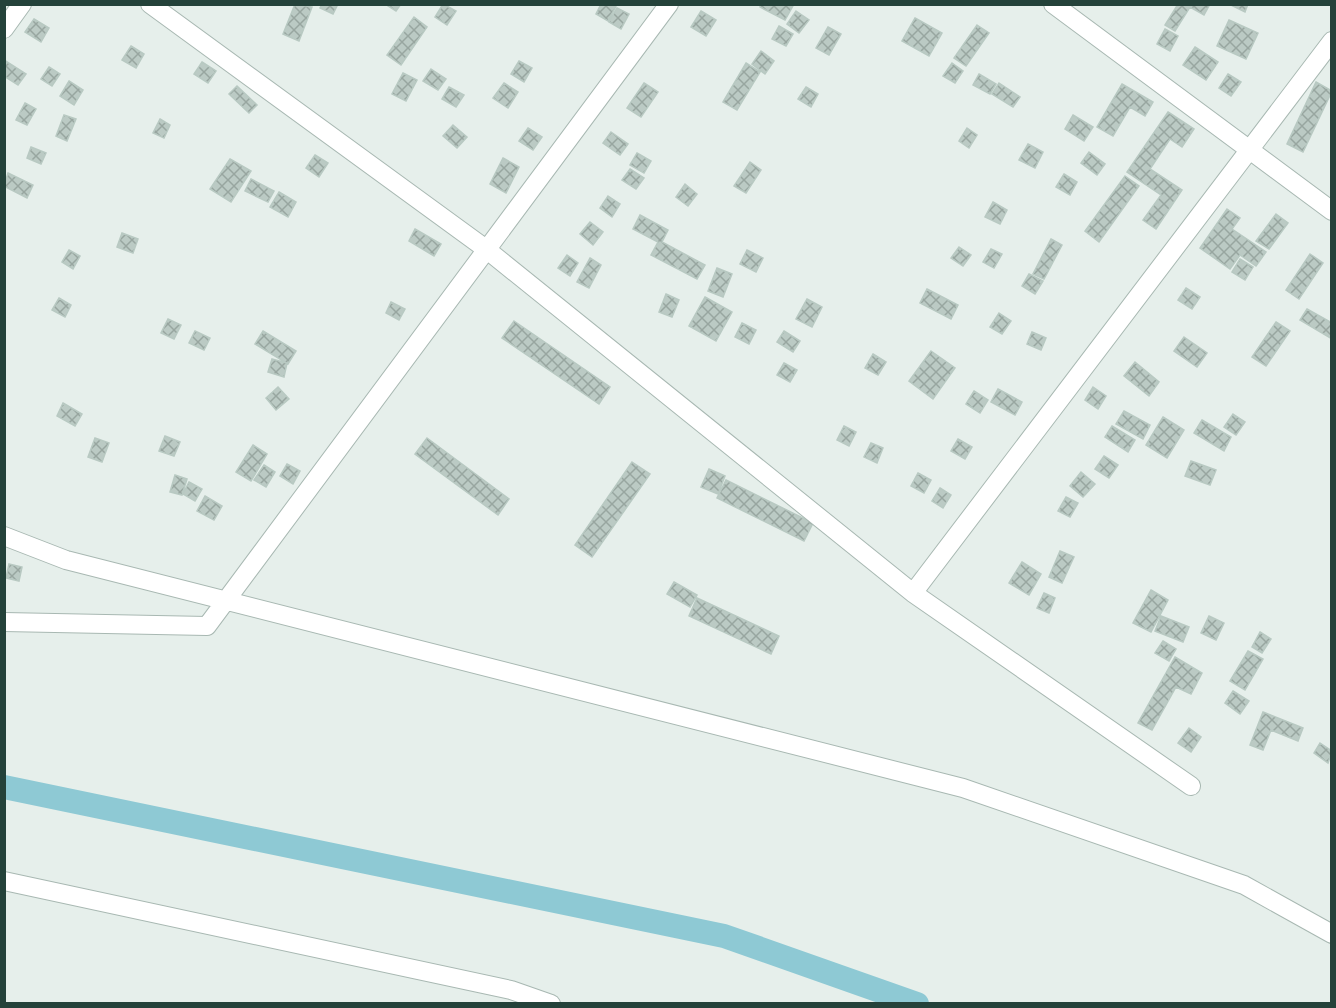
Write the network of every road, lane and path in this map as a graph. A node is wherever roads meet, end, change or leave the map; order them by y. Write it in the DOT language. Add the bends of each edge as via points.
graph roads {
  1 [pos="22,4"];
  2 [pos="150,4"];
  3 [pos="669,4"];
  4 [pos="1053,4"];
  5 [pos="4,28"];
  6 [pos="1332,41"];
  7 [pos="1249,150"];
  8 [pos="1332,211"];
  9 [pos="486,249"];
  10 [pos="4,536"];
  11 [pos="913,593"];
  12 [pos="226,600"];
  13 [pos="4,622"];
  14 [pos="1191,786"];
  15 [pos="4,881"];
  16 [pos="1332,934"];
  17 [pos="551,1004"];
  1 -- 5 [label="street"];
  2 -- 9 [label="street"];
  3 -- 9 [label="street"];
  4 -- 7 [label="street"];
  6 -- 7 [label="street"];
  7 -- 8 [label="street"];
  7 -- 11 [label="street"];
  9 -- 11 [label="street"];
  9 -- 12 [label="street"];
  10 -- 12 [label="street" via="66,560"];
  11 -- 14 [label="street"];
  12 -- 13 [label="street" via="207,626"];
  12 -- 16 [label="street" via="963,788 1244,885"];
  15 -- 17 [label="street" via="511,990"];
}
